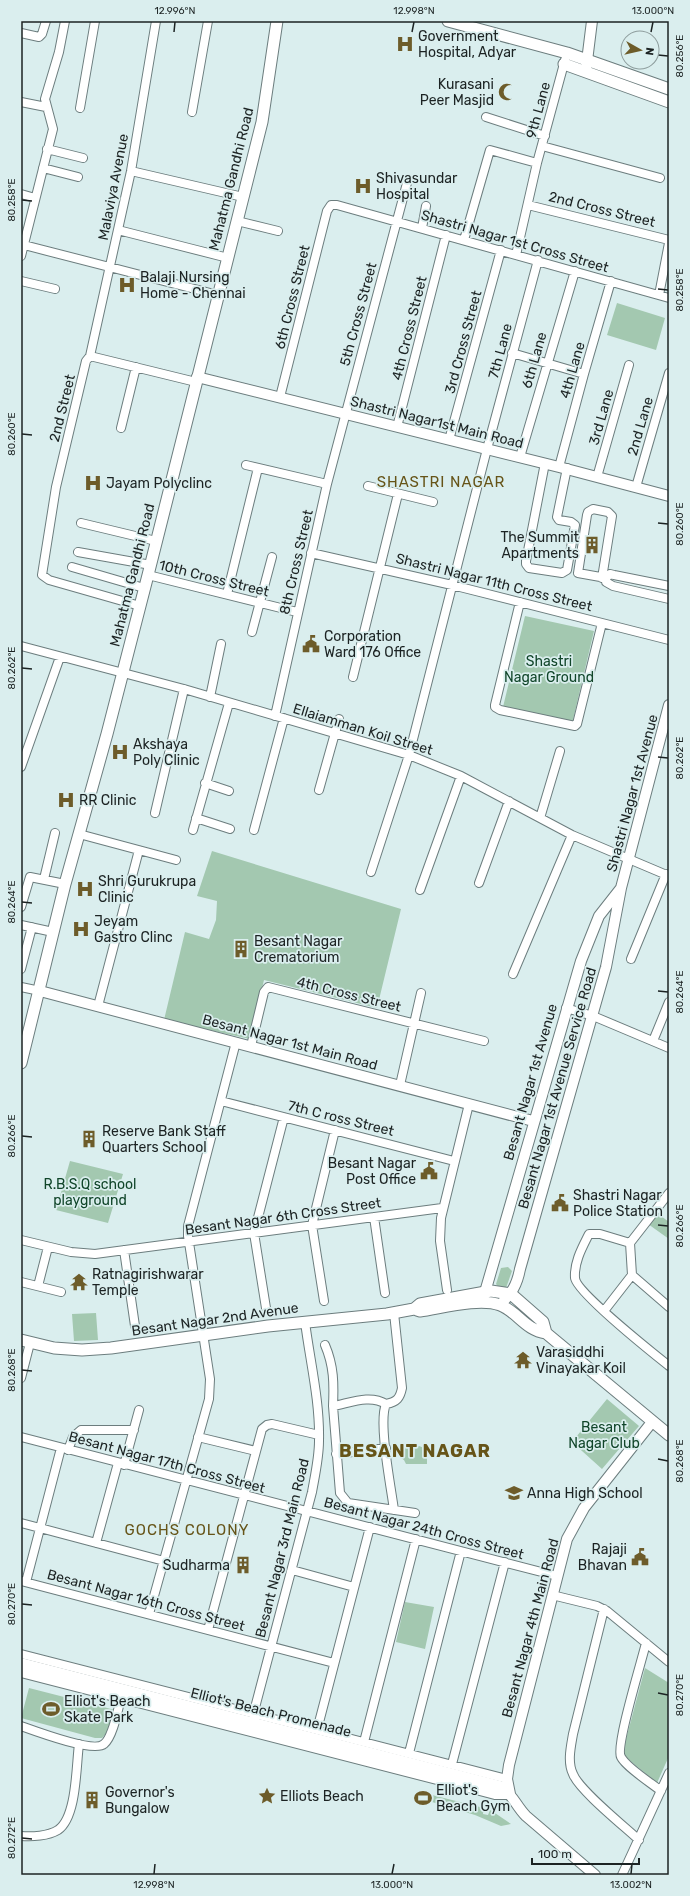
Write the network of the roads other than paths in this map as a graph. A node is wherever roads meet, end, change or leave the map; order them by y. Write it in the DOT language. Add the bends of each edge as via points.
graph roads {
  1 [pos="46,21"];
  2 [pos="64,21"];
  3 [pos="95,21"];
  4 [pos="156,21"];
  5 [pos="208,21"];
  6 [pos="277,21"];
  7 [pos="448,21"];
  8 [pos="592,21"];
  9 [pos="21,33"];
  10 [pos="567,52"];
  11 [pos="564,64"];
  12 [pos="587,66"];
  13 [pos="669,87"];
  14 [pos="21,102"];
  15 [pos="669,102"];
  16 [pos="46,107"];
  17 [pos="80,108"];
  18 [pos="192,112"];
  19 [pos="486,117"];
  20 [pos="545,136"];
  21 [pos="542,146"];
  22 [pos="47,149"];
  23 [pos="83,158"];
  24 [pos="537,164"];
  25 [pos="43,168"];
  26 [pos="131,171"];
  27 [pos="78,177"];
  28 [pos="660,178"];
  29 [pos="407,183"];
  30 [pos="21,194"];
  31 [pos="243,197"];
  32 [pos="35,198"];
  33 [pos="331,205"];
  34 [pos="528,205"];
  35 [pos="426,206"];
  36 [pos="237,220"];
  37 [pos="396,221"];
  38 [pos="422,228"];
  39 [pos="118,230"];
  40 [pos="278,230"];
  41 [pos="446,235"];
  42 [pos="464,240"];
  43 [pos="669,241"];
  44 [pos="24,245"];
  45 [pos="501,250"];
  46 [pos="516,255"];
  47 [pos="21,256"];
  48 [pos="228,258"];
  49 [pos="538,260"];
  50 [pos="110,267"];
  51 [pos="575,271"];
  52 [pos="21,281"];
  53 [pos="611,281"];
  54 [pos="55,289"];
  55 [pos="218,295"];
  56 [pos="659,295"];
  57 [pos="669,298"];
  58 [pos="512,353"];
  59 [pos="90,356"];
  60 [pos="547,363"];
  61 [pos="630,365"];
  62 [pos="136,367"];
  63 [pos="669,373"];
  64 [pos="584,374"];
  65 [pos="197,380"];
  66 [pos="280,397"];
  67 [pos="344,414"];
  68 [pos="397,427"];
  69 [pos="121,428"];
  70 [pos="449,440"];
  71 [pos="487,449"];
  72 [pos="520,457"];
  73 [pos="545,463"];
  74 [pos="246,465"];
  75 [pos="258,468"];
  76 [pos="563,468"];
  77 [pos="597,477"];
  78 [pos="327,484"];
  79 [pos="368,486"];
  80 [pos="636,487"];
  81 [pos="398,494"];
  82 [pos="669,496"];
  83 [pos="433,502"];
  84 [pos="81,522"];
  85 [pos="156,541"];
  86 [pos="78,552"];
  87 [pos="311,553"];
  88 [pos="272,557"];
  89 [pos="72,567"];
  90 [pos="381,568"];
  91 [pos="149,570"];
  92 [pos="604,578"];
  93 [pos="452,585"];
  94 [pos="669,586"];
  95 [pos="144,588"];
  96 [pos="227,594"];
  97 [pos="669,599"];
  98 [pos="260,602"];
  99 [pos="520,602"];
  100 [pos="140,606"];
  101 [pos="297,612"];
  102 [pos="602,623"];
  103 [pos="252,632"];
  104 [pos="669,640"];
  105 [pos="221,644"];
  106 [pos="21,646"];
  107 [pos="60,657"];
  108 [pos="123,673"];
  109 [pos="353,677"];
  110 [pos="184,689"];
  111 [pos="210,697"];
  112 [pos="228,703"];
  113 [pos="669,705"];
  114 [pos="275,716"];
  115 [pos="284,718"];
  116 [pos="339,719"];
  117 [pos="335,734"];
  118 [pos="560,751"];
  119 [pos="409,755"];
  120 [pos="21,767"];
  121 [pos="461,776"];
  122 [pos="205,783"];
  123 [pos="229,790"];
  124 [pos="319,790"];
  125 [pos="509,801"];
  126 [pos="154,813"];
  127 [pos="196,818"];
  128 [pos="540,818"];
  129 [pos="230,828"];
  130 [pos="193,830"];
  131 [pos="254,830"];
  132 [pos="56,833"];
  133 [pos="79,834"];
  134 [pos="572,834"];
  135 [pos="139,850"];
  136 [pos="176,860"];
  137 [pos="628,860"];
  138 [pos="371,872"];
  139 [pos="668,875"];
  140 [pos="44,879"];
  141 [pos="479,883"];
  142 [pos="65,884"];
  143 [pos="621,888"];
  144 [pos="420,890"];
  145 [pos="21,907"];
  146 [pos="21,925"];
  147 [pos="32,927"];
  148 [pos="53,932"];
  149 [pos="631,959"];
  150 [pos="21,969"];
  151 [pos="513,974"];
  152 [pos="21,987"];
  153 [pos="40,991"];
  154 [pos="422,992"];
  155 [pos="669,1002"];
  156 [pos="98,1006"];
  157 [pos="566,1008"];
  158 [pos="593,1016"];
  159 [pos="414,1023"];
  160 [pos="484,1041"];
  161 [pos="653,1041"];
  162 [pos="236,1042"];
  163 [pos="251,1046"];
  164 [pos="669,1048"];
  165 [pos="21,1063"];
  166 [pos="400,1085"];
  167 [pos="221,1101"];
  168 [pos="469,1104"];
  169 [pos="284,1117"];
  170 [pos="533,1121"];
  171 [pos="335,1130"];
  172 [pos="454,1161"];
  173 [pos="669,1193"];
  174 [pos="442,1208"];
  175 [pos="374,1217"];
  176 [pos="312,1225"];
  177 [pos="254,1233"];
  178 [pos="21,1240"];
  179 [pos="189,1242"];
  180 [pos="630,1243"];
  181 [pos="48,1247"];
  182 [pos="124,1250"];
  183 [pos="632,1275"];
  184 [pos="21,1282"];
  185 [pos="38,1286"];
  186 [pos="447,1290"];
  187 [pos="61,1292"];
  188 [pos="385,1294"];
  189 [pos="511,1294"];
  190 [pos="481,1299"];
  191 [pos="324,1301"];
  192 [pos="500,1305"];
  193 [pos="669,1307"];
  194 [pos="266,1308"];
  195 [pos="604,1311"];
  196 [pos="395,1318"];
  197 [pos="305,1322"];
  198 [pos="135,1326"];
  199 [pos="546,1334"];
  200 [pos="204,1336"];
  201 [pos="26,1342"];
  202 [pos="325,1345"];
  203 [pos="669,1366"];
  204 [pos="21,1378"];
  205 [pos="386,1404"];
  206 [pos="333,1406"];
  207 [pos="139,1410"];
  208 [pos="652,1422"];
  209 [pos="134,1430"];
  210 [pos="319,1435"];
  211 [pos="669,1435"];
  212 [pos="198,1437"];
  213 [pos="21,1438"];
  214 [pos="386,1448"];
  215 [pos="64,1449"];
  216 [pos="256,1451"];
  217 [pos="336,1454"];
  218 [pos="121,1464"];
  219 [pos="186,1481"];
  220 [pos="244,1496"];
  221 [pos="394,1510"];
  222 [pos="307,1511"];
  223 [pos="415,1513"];
  224 [pos="21,1523"];
  225 [pos="370,1527"];
  226 [pos="40,1528"];
  227 [pos="416,1539"];
  228 [pos="96,1543"];
  229 [pos="461,1551"];
  230 [pos="164,1561"];
  231 [pos="505,1562"];
  232 [pos="292,1570"];
  233 [pos="557,1576"];
  234 [pos="24,1582"];
  235 [pos="354,1587"];
  236 [pos="552,1595"];
  237 [pos="604,1609"];
  238 [pos="149,1614"];
  239 [pos="208,1630"];
  240 [pos="646,1643"];
  241 [pos="271,1646"];
  242 [pos="21,1654"];
  243 [pos="669,1662"];
  244 [pos="21,1663"];
  245 [pos="334,1663"];
  246 [pos="21,1672"];
  247 [pos="121,1698"];
  248 [pos="251,1722"];
  249 [pos="21,1726"];
  250 [pos="317,1730"];
  251 [pos="364,1742"];
  252 [pos="79,1744"];
  253 [pos="409,1753"];
  254 [pos="452,1764"];
  255 [pos="669,1773"];
  256 [pos="507,1779"];
  257 [pos="661,1791"];
  258 [pos="510,1794"];
  259 [pos="21,1836"];
  260 [pos="639,1840"];
  261 [pos="595,1875"];
  262 [pos="622,1875"];
  1 -- 9 [label="street" via="39,37"];
  2 -- 16 [label="street" via="59,52 45,99"];
  3 -- 17 [label="street"];
  4 -- 26 [label="street, Malaviya Avenue"];
  5 -- 18 [label="street"];
  6 -- 31 [label="main road, Mahatma Gandhi Road" via="262,122"];
  7 -- 10 [label="main road"];
  8 -- 12 [label="street"];
  10 -- 11 [label="street, 9th Lane"];
  10 -- 12 [label="main road"];
  11 -- 12 [label="main road"];
  11 -- 20 [label="street, 9th Lane"];
  12 -- 13 [label="main road"];
  12 -- 15 [label="main road"];
  14 -- 16 [label="street"];
  16 -- 22 [label="street" via="53,129"];
  19 -- 20 [label="street"];
  20 -- 21 [label="street, 9th Lane"];
  21 -- 24 [label="street, 9th Lane"];
  21 -- 28 [label="street"];
  22 -- 23 [label="street"];
  22 -- 25 [label="street"];
  24 -- 34 [label="street, 9th Lane"];
  24 -- 42 [label="street" via="490,150"];
  25 -- 27 [label="street"];
  25 -- 32 [label="street"];
  26 -- 31 [label="street"];
  26 -- 39 [label="street, Malaviya Avenue"];
  29 -- 37 [label="street, 5th Cross Street"];
  30 -- 32 [label="street"];
  31 -- 36 [label="main road, Mahatma Gandhi Road"];
  32 -- 44 [label="street"];
  33 -- 37 [label="street, Shastri Nagar 1st Cross Street"];
  33 -- 66 [label="street, 6th Cross Street" via="327,211"];
  34 -- 43 [label="street, 2nd Cross Street"];
  34 -- 46 [label="street, 9th Lane"];
  35 -- 38 [label="street"];
  36 -- 40 [label="street"];
  36 -- 48 [label="main road, Mahatma Gandhi Road"];
  37 -- 38 [label="street, Shastri Nagar 1st Cross Street"];
  37 -- 67 [label="street, 5th Cross Street"];
  38 -- 41 [label="street, Shastri Nagar 1st Cross Street"];
  39 -- 48 [label="street"];
  39 -- 50 [label="street, Malaviya Avenue"];
  41 -- 42 [label="street, Shastri Nagar 1st Cross Street"];
  41 -- 68 [label="street, 4th Cross Street"];
  42 -- 45 [label="street, Shastri Nagar 1st Cross Street"];
  43 -- 56 [label="street, 2nd Cross Street"];
  44 -- 47 [label="street"];
  44 -- 50 [label="street"];
  45 -- 46 [label="street, Shastri Nagar 1st Cross Street"];
  45 -- 70 [label="street, 3rd Cross Street"];
  46 -- 49 [label="street, Shastri Nagar 1st Cross Street"];
  48 -- 55 [label="main road, Mahatma Gandhi Road"];
  49 -- 51 [label="street, Shastri Nagar 1st Cross Street"];
  49 -- 58 [label="street, 7th Lane"];
  50 -- 55 [label="street"];
  50 -- 59 [label="street, Malaviya Avenue"];
  51 -- 53 [label="street, Shastri Nagar 1st Cross Street"];
  51 -- 60 [label="street, 6th Lane"];
  52 -- 54 [label="street"];
  53 -- 56 [label="street, Shastri Nagar 1st Cross Street"];
  53 -- 64 [label="street, 4th Lane"];
  55 -- 65 [label="main road, Mahatma Gandhi Road"];
  56 -- 57 [label="street, Shastri Nagar 1st Cross Street"];
  58 -- 60 [label="street"];
  58 -- 71 [label="street, 7th Lane"];
  59 -- 62 [label="street"];
  59 -- 100 [label="street, 2nd Street" via="86,361 56,487 42,575 49,580"];
  60 -- 64 [label="street"];
  60 -- 72 [label="street, 6th Lane"];
  61 -- 77 [label="street, 3rd Lane"];
  62 -- 65 [label="street"];
  62 -- 69 [label="street"];
  63 -- 80 [label="street, 2nd Lane"];
  64 -- 76 [label="street, 4th Lane"];
  65 -- 66 [label="street, Shastri Nagar1st Main Road"];
  65 -- 85 [label="main road, Mahatma Gandhi Road"];
  66 -- 67 [label="street, Shastri Nagar1st Main Road"];
  67 -- 68 [label="street, Shastri Nagar1st Main Road"];
  67 -- 78 [label="street, 8th Cross Street"];
  68 -- 70 [label="street, Shastri Nagar1st Main Road"];
  70 -- 71 [label="street, Shastri Nagar1st Main Road"];
  71 -- 72 [label="street, Shastri Nagar1st Main Road"];
  71 -- 93 [label="street, 7th Lane"];
  72 -- 73 [label="street, Shastri Nagar1st Main Road"];
  73 -- 76 [label="street, Shastri Nagar1st Main Road"];
  73 -- 76 [label="street, 4th Lane" via="526,561 529,568 562,573 566,570 575,525 556,517"];
  74 -- 75 [label="street"];
  75 -- 78 [label="street"];
  75 -- 96 [label="street"];
  76 -- 77 [label="street, Shastri Nagar1st Main Road"];
  77 -- 80 [label="street, Shastri Nagar1st Main Road"];
  78 -- 87 [label="street, 8th Cross Street"];
  79 -- 81 [label="street"];
  80 -- 82 [label="street, Shastri Nagar1st Main Road"];
  81 -- 83 [label="street"];
  81 -- 90 [label="street"];
  84 -- 85 [label="street"];
  85 -- 91 [label="main road, Mahatma Gandhi Road"];
  86 -- 91 [label="street, 10th Cross Street"];
  87 -- 90 [label="street, Shastri Nagar 11th Cross Street"];
  87 -- 101 [label="street, 8th Cross Street"];
  88 -- 98 [label="street"];
  89 -- 95 [label="street"];
  90 -- 93 [label="street, Shastri Nagar 11th Cross Street"];
  90 -- 109 [label="street"];
  91 -- 95 [label="main road, Mahatma Gandhi Road"];
  91 -- 96 [label="street, 10th Cross Street"];
  92 -- 92 [label="street" via="578,573 587,515 593,508 608,512 612,516"];
  92 -- 94 [label="street" via="610,574"];
  92 -- 97 [label="street" via="612,586"];
  93 -- 99 [label="street, Shastri Nagar 11th Cross Street"];
  93 -- 119 [label="street, 7th Lane"];
  95 -- 100 [label="main road, Mahatma Gandhi Road"];
  96 -- 98 [label="street, 10th Cross Street"];
  98 -- 101 [label="street, 10th Cross Street"];
  98 -- 103 [label="street"];
  99 -- 102 [label="street, Shastri Nagar 11th Cross Street"];
  99 -- 102 [label="street" via="495,707 575,726"];
  100 -- 108 [label="main road, Mahatma Gandhi Road"];
  101 -- 114 [label="street, 8th Cross Street"];
  102 -- 104 [label="street, Shastri Nagar 11th Cross Street"];
  105 -- 111 [label="street"];
  106 -- 107 [label="street, Ellaiamman Koil Street"];
  107 -- 108 [label="street, Ellaiamman Koil Street"];
  107 -- 120 [label="street"];
  108 -- 110 [label="street, Ellaiamman Koil Street"];
  108 -- 133 [label="main road, Mahatma Gandhi Road"];
  110 -- 111 [label="street, Ellaiamman Koil Street"];
  110 -- 126 [label="street"];
  111 -- 112 [label="street, Ellaiamman Koil Street"];
  112 -- 114 [label="street, Ellaiamman Koil Street"];
  112 -- 122 [label="street"];
  113 -- 137 [label="street, Shastri Nagar 1st Avenue"];
  114 -- 115 [label="street, Ellaiamman Koil Street"];
  115 -- 117 [label="street, Ellaiamman Koil Street"];
  115 -- 131 [label="street"];
  116 -- 117 [label="street"];
  117 -- 119 [label="street, Ellaiamman Koil Street"];
  117 -- 124 [label="street"];
  118 -- 128 [label="street"];
  119 -- 121 [label="street, Ellaiamman Koil Street"];
  119 -- 138 [label="street, 7th Lane"];
  121 -- 125 [label="street, Ellaiamman Koil Street"];
  121 -- 144 [label="street"];
  122 -- 123 [label="street"];
  122 -- 127 [label="street"];
  125 -- 128 [label="street, Ellaiamman Koil Street"];
  125 -- 141 [label="street"];
  127 -- 129 [label="street"];
  127 -- 130 [label="street"];
  128 -- 134 [label="street, Ellaiamman Koil Street"];
  132 -- 140 [label="street"];
  133 -- 135 [label="street"];
  133 -- 142 [label="main road, Mahatma Gandhi Road"];
  134 -- 137 [label="street, Ellaiamman Koil Street"];
  134 -- 151 [label="street"];
  135 -- 136 [label="street"];
  135 -- 156 [label="street"];
  137 -- 139 [label="street, Ellaiamman Koil Street"];
  137 -- 143 [label="street, Shastri Nagar 1st Avenue"];
  139 -- 149 [label="street"];
  140 -- 142 [label="street"];
  140 -- 145 [label="street" via="29,878"];
  142 -- 148 [label="main road, Mahatma Gandhi Road"];
  143 -- 157 [label="street, Besant Nagar 1st Avenue" via="598,916"];
  143 -- 158 [label="street, Besant Nagar 1st Avenue Service Road" via="606,967"];
  146 -- 147 [label="street"];
  147 -- 148 [label="street"];
  147 -- 150 [label="street"];
  148 -- 153 [label="main road, Mahatma Gandhi Road"];
  152 -- 153 [label="street"];
  153 -- 156 [label="street, Besant Nagar 1st Main Road"];
  153 -- 165 [label="main road, Mahatma Gandhi Road"];
  154 -- 159 [label="street"];
  155 -- 161 [label="street"];
  156 -- 162 [label="street, Besant Nagar 1st Main Road"];
  157 -- 158 [label="street"];
  157 -- 170 [label="street, Besant Nagar 1st Avenue"];
  158 -- 161 [label="street"];
  158 -- 189 [label="street, Besant Nagar 1st Avenue Service Road" via="517,1283"];
  159 -- 160 [label="street, 4th Cross Street"];
  159 -- 163 [label="street, 4th Cross Street" via="268,988 264,992"];
  159 -- 166 [label="street"];
  161 -- 164 [label="street"];
  162 -- 163 [label="street, Besant Nagar 1st Main Road"];
  162 -- 167 [label="street"];
  163 -- 166 [label="street, Besant Nagar 1st Main Road"];
  166 -- 168 [label="street, Besant Nagar 1st Main Road"];
  167 -- 169 [label="street, 7th C ross Street"];
  167 -- 179 [label="street" via="188,1226"];
  168 -- 170 [label="street, Besant Nagar 1st Main Road"];
  168 -- 172 [label="street"];
  169 -- 171 [label="street, 7th C ross Street"];
  169 -- 177 [label="street"];
  170 -- 190 [label="street, Besant Nagar 1st Avenue"];
  171 -- 172 [label="street, 7th C ross Street"];
  171 -- 176 [label="street"];
  172 -- 174 [label="street"];
  173 -- 180 [label="street"];
  174 -- 175 [label="street, Besant Nagar 6th Cross Street"];
  174 -- 186 [label="street" via="440,1231"];
  175 -- 176 [label="street, Besant Nagar 6th Cross Street"];
  175 -- 188 [label="street"];
  176 -- 177 [label="street, Besant Nagar 6th Cross Street"];
  176 -- 191 [label="street"];
  177 -- 179 [label="street, Besant Nagar 6th Cross Street"];
  177 -- 194 [label="street"];
  178 -- 181 [label="street, Besant Nagar 6th Cross Street"];
  179 -- 182 [label="street, Besant Nagar 6th Cross Street"];
  179 -- 200 [label="street"];
  180 -- 183 [label="street"];
  180 -- 195 [label="street" via="600,1234 589,1234 576,1261 575,1280"];
  181 -- 182 [label="street, Besant Nagar 6th Cross Street" via="94,1254"];
  181 -- 185 [label="street"];
  182 -- 198 [label="street"];
  183 -- 193 [label="street"];
  183 -- 195 [label="street"];
  184 -- 185 [label="street"];
  185 -- 187 [label="street"];
  189 -- 190 [label="main road"];
  189 -- 192 [label="street"];
  189 -- 199 [label="main road" via="543,1322"];
  190 -- 192 [label="main road"];
  190 -- 196 [label="main road, Besant Nagar 2nd Avenue" via="420,1304"];
  192 -- 199 [label="main road" via="536,1332"];
  195 -- 203 [label="street"];
  196 -- 197 [label="main road, Besant Nagar 2nd Avenue"];
  196 -- 205 [label="street" via="402,1388 399,1398"];
  197 -- 200 [label="main road, Besant Nagar 2nd Avenue"];
  197 -- 210 [label="street, Besant Nagar 3rd Main Road"];
  199 -- 208 [label="main road"];
  200 -- 201 [label="main road, Besant Nagar 2nd Avenue" via="96,1349 62,1348"];
  200 -- 212 [label="street" via="210,1390"];
  201 -- 204 [label="street"];
  202 -- 206 [label="street" via="334,1376"];
  205 -- 206 [label="street" via="371,1399"];
  205 -- 214 [label="street"];
  206 -- 217 [label="street"];
  207 -- 209 [label="street"];
  208 -- 211 [label="main road"];
  208 -- 233 [label="street, Besant Nagar 4th Main Road" via="584,1508 567,1540"];
  209 -- 215 [label="street" via="81,1430"];
  209 -- 218 [label="street"];
  210 -- 216 [label="street" via="267,1424 262,1429"];
  210 -- 222 [label="street, Besant Nagar 3rd Main Road" via="316,1471"];
  212 -- 216 [label="street"];
  212 -- 219 [label="street"];
  213 -- 215 [label="street, Besant Nagar 17th Cross Street"];
  214 -- 217 [label="street"];
  214 -- 221 [label="street"];
  215 -- 218 [label="street, Besant Nagar 17th Cross Street"];
  215 -- 226 [label="street"];
  216 -- 220 [label="street"];
  217 -- 221 [label="street" via="340,1494 343,1499 348,1503"];
  218 -- 219 [label="street, Besant Nagar 17th Cross Street"];
  218 -- 228 [label="street"];
  219 -- 220 [label="street, Besant Nagar 17th Cross Street"];
  219 -- 230 [label="street"];
  220 -- 222 [label="street, Besant Nagar 17th Cross Street"];
  220 -- 239 [label="street"];
  221 -- 223 [label="street"];
  222 -- 225 [label="street, Besant Nagar 24th Cross Street"];
  222 -- 232 [label="street, Besant Nagar 3rd Main Road"];
  224 -- 226 [label="street"];
  225 -- 227 [label="street, Besant Nagar 24th Cross Street"];
  225 -- 235 [label="street"];
  226 -- 228 [label="street"];
  226 -- 234 [label="street"];
  227 -- 229 [label="street, Besant Nagar 24th Cross Street"];
  227 -- 251 [label="street"];
  228 -- 230 [label="street"];
  229 -- 231 [label="street, Besant Nagar 24th Cross Street"];
  229 -- 253 [label="street"];
  230 -- 238 [label="street"];
  231 -- 233 [label="street, Besant Nagar 24th Cross Street"];
  231 -- 254 [label="street"];
  232 -- 235 [label="street"];
  232 -- 241 [label="street, Besant Nagar 3rd Main Road"];
  233 -- 236 [label="street, Besant Nagar 4th Main Road"];
  234 -- 238 [label="street, Besant Nagar 16th Cross Street"];
  235 -- 245 [label="street"];
  236 -- 237 [label="street"];
  236 -- 256 [label="street, Besant Nagar 4th Main Road"];
  237 -- 240 [label="street"];
  237 -- 260 [label="street" via="573,1734 571,1770 578,1783"];
  238 -- 239 [label="street, Besant Nagar 16th Cross Street"];
  239 -- 241 [label="street, Besant Nagar 16th Cross Street"];
  240 -- 243 [label="street"];
  240 -- 257 [label="street" via="619,1753 624,1761"];
  241 -- 245 [label="street, Besant Nagar 16th Cross Street"];
  241 -- 248 [label="street, Besant Nagar 3rd Main Road"];
  242 -- 248 [label="street"];
  244 -- 248 [label="street, Elliot's Beach Promenade"];
  245 -- 250 [label="street"];
  246 -- 247 [label="street, Elliot's Beach Promenade"];
  247 -- 248 [label="street, Elliot's Beach Promenade"];
  247 -- 252 [label="street" via="106,1744 96,1748"];
  248 -- 250 [label="street"];
  248 -- 258 [label="street, Elliot's Beach Promenade" via="484,1781 500,1786"];
  249 -- 252 [label="street"];
  250 -- 251 [label="street"];
  251 -- 253 [label="street"];
  252 -- 259 [label="street" via="72,1801 67,1819 58,1830 51,1833"];
  253 -- 254 [label="street"];
  254 -- 256 [label="street"];
  255 -- 257 [label="street"];
  256 -- 258 [label="street, Besant Nagar 4th Main Road"];
  257 -- 260 [label="street"];
  258 -- 261 [label="street, Elliot's Beach Promenade" via="522,1813"];
  260 -- 262 [label="street"];
}
